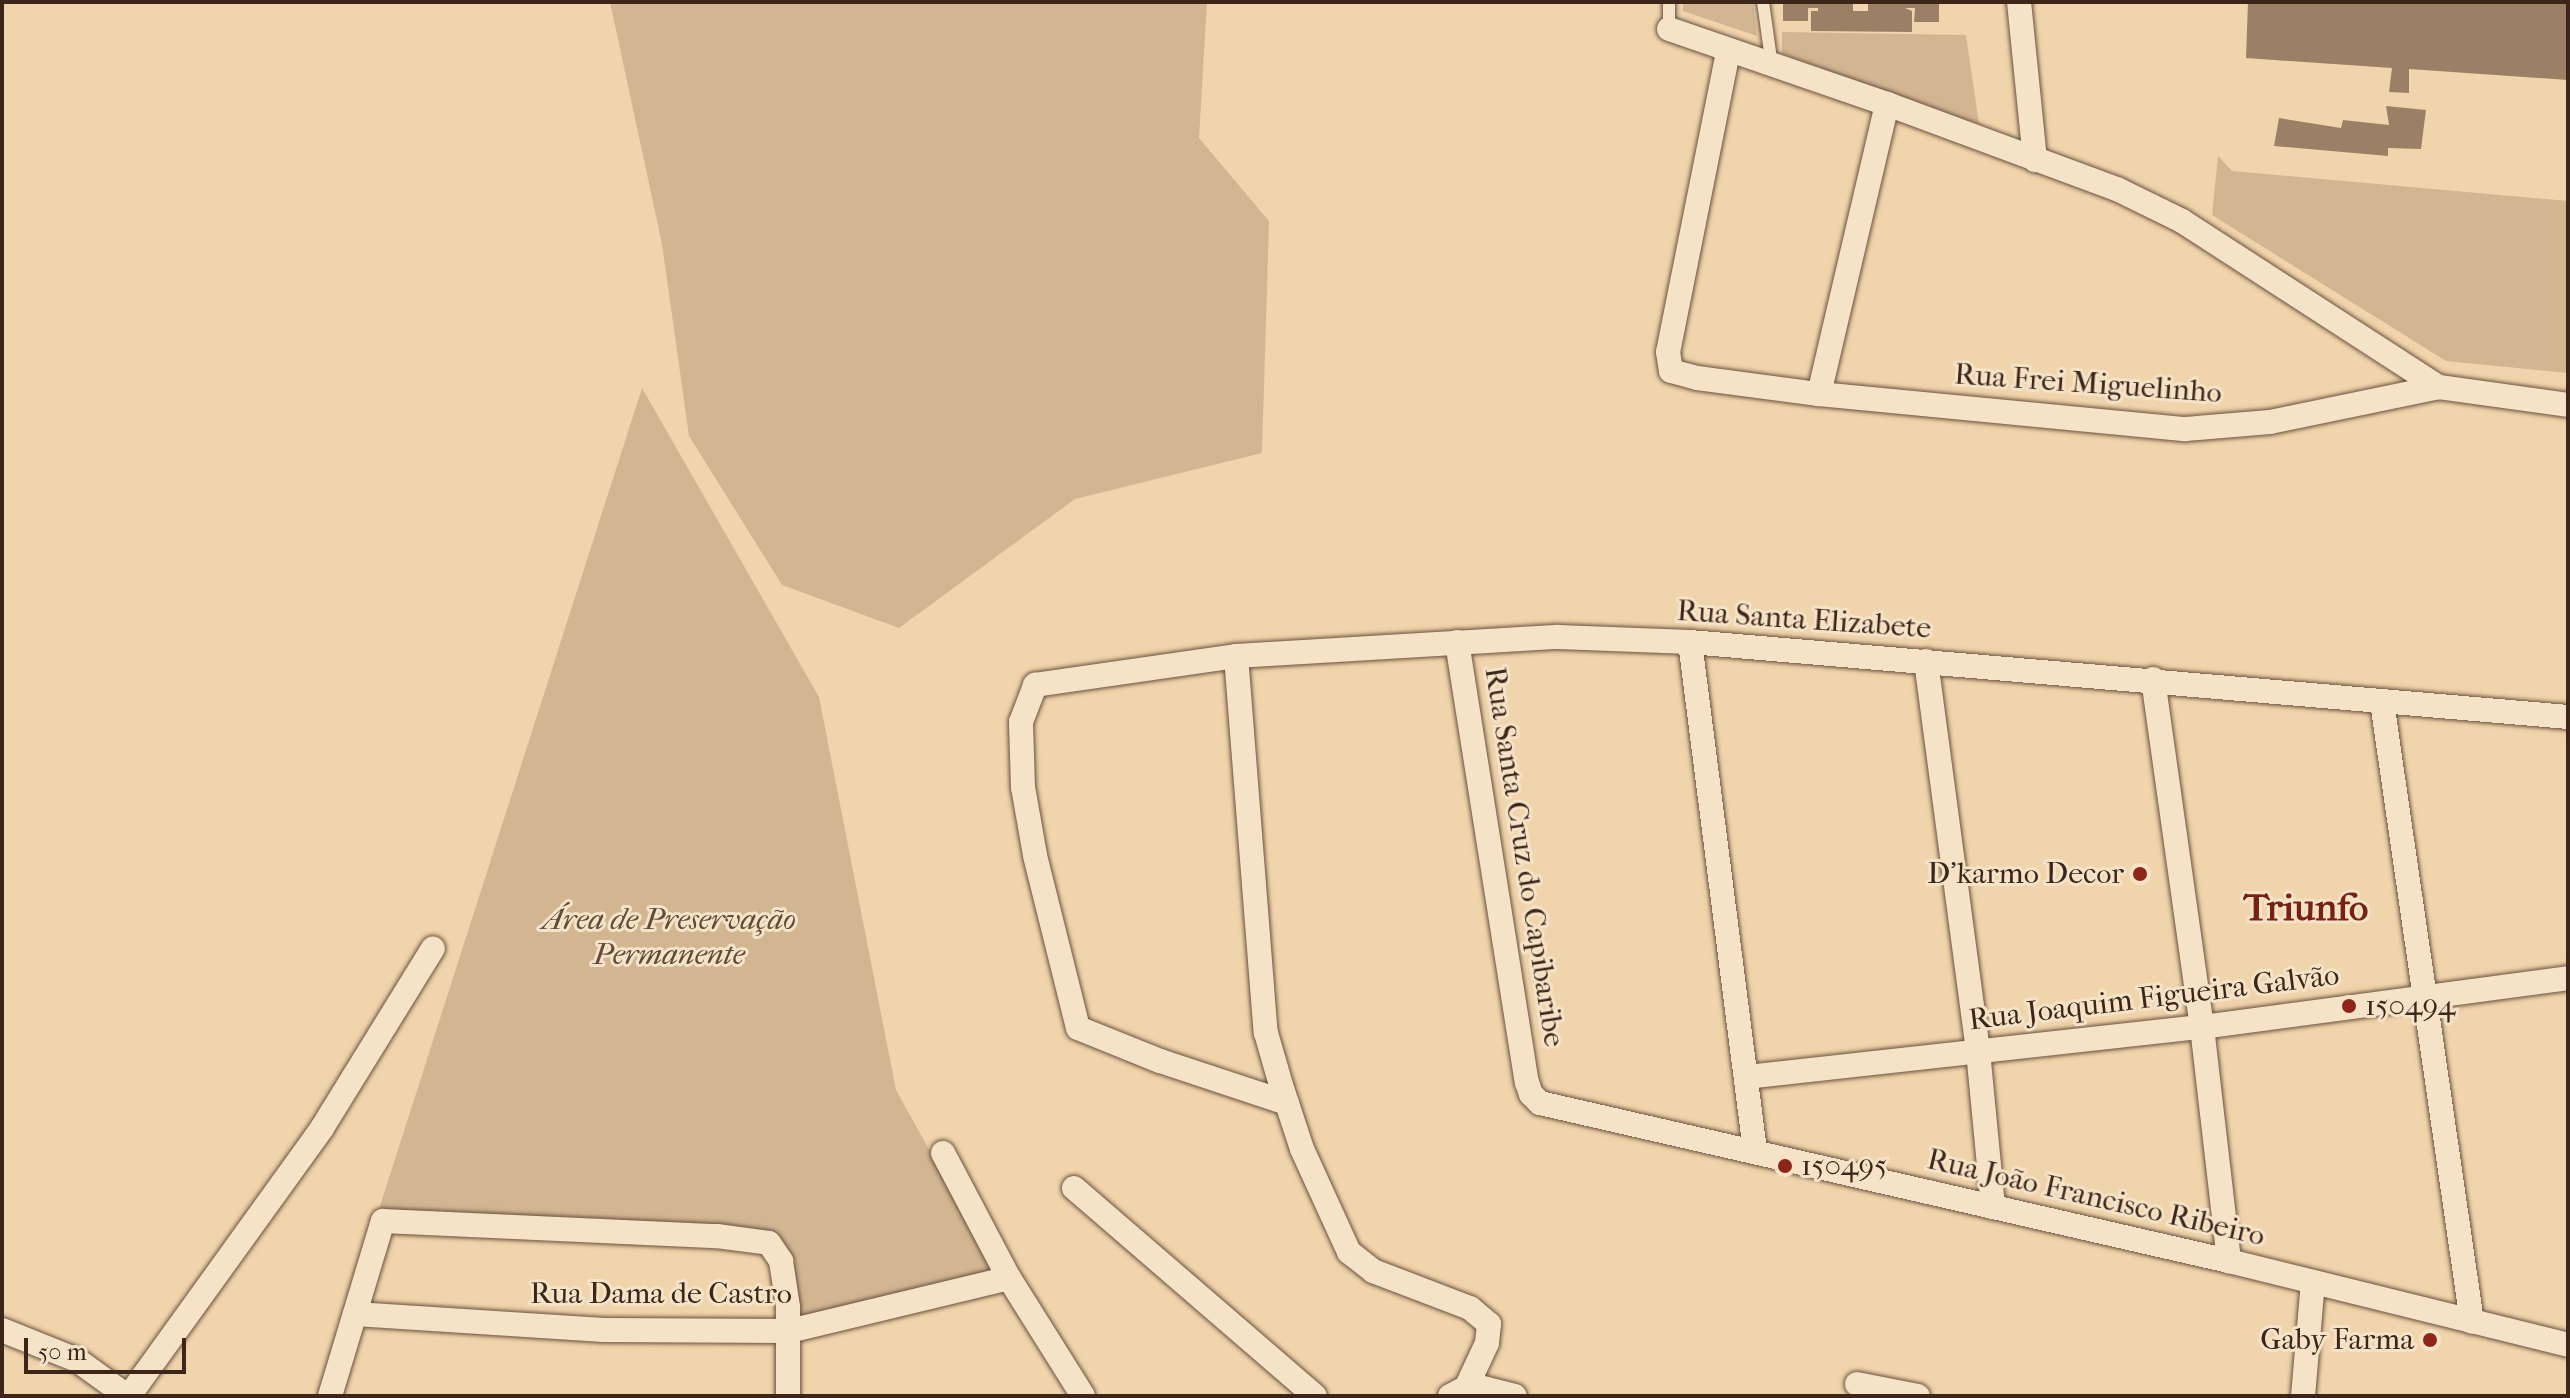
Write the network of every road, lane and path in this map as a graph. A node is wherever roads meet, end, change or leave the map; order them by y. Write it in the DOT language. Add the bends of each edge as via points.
graph roads {
  1 [pos="1669,2"];
  2 [pos="1763,2"];
  3 [pos="2019,2"];
  4 [pos="1669,29"];
  5 [pos="1728,52"];
  6 [pos="1772,66"];
  7 [pos="1887,104"];
  8 [pos="2035,160"];
  9 [pos="2439,387"];
  10 [pos="1819,394"];
  11 [pos="2568,405"];
  12 [pos="1457,642"];
  13 [pos="1690,642"];
  14 [pos="1236,656"];
  15 [pos="1926,661"];
  16 [pos="2153,679"];
  17 [pos="2382,702"];
  18 [pos="2568,717"];
  19 [pos="433,948"];
  20 [pos="2568,978"];
  21 [pos="2425,998"];
  22 [pos="2202,1027"];
  23 [pos="1978,1051"];
  24 [pos="1746,1077"];
  25 [pos="1527,1082"];
  26 [pos="1287,1103"];
  27 [pos="1755,1151"];
  28 [pos="943,1153"];
  29 [pos="1074,1188"];
  30 [pos="1993,1207"];
  31 [pos="2229,1261"];
  32 [pos="1009,1278"];
  33 [pos="2313,1282"];
  34 [pos="355,1314"];
  35 [pos="2472,1322"];
  36 [pos="2,1330"];
  37 [pos="789,1331"];
  38 [pos="2568,1345"];
  39 [pos="1857,1384"];
  40 [pos="1458,1391"];
  41 [pos="128,1396"];
  42 [pos="330,1396"];
  43 [pos="788,1396"];
  44 [pos="1083,1396"];
  45 [pos="1315,1396"];
  46 [pos="1515,1396"];
  47 [pos="1918,1396"];
  48 [pos="2303,1396"];
  1 -- 4 [label="lane"];
  2 -- 6 [label="lane"];
  3 -- 8 [label="street"];
  4 -- 5 [label="street"];
  5 -- 6 [label="street"];
  5 -- 10 [label="street, Rua Frei Miguelinho" via="1668,352 1671,371"];
  6 -- 7 [label="street"];
  7 -- 8 [label="street"];
  7 -- 10 [label="street"];
  8 -- 9 [label="street" via="2117,189 2182,221"];
  9 -- 10 [label="street, Rua Frei Miguelinho" via="2270,422 2185,429"];
  9 -- 11 [label="street, Rua Frei Miguelinho"];
  12 -- 13 [label="street, Rua Santa Elizabete" via="1558,637"];
  12 -- 14 [label="street, Rua Santa Elizabete"];
  12 -- 25 [label="street, Rua Santa Cruz do Capibaribe"];
  13 -- 15 [label="street, Rua Santa Elizabete"];
  13 -- 24 [label="street"];
  14 -- 26 [label="street" via="1266,1033"];
  14 -- 26 [label="street, Rua Santa Elizabete" via="1035,685 1021,722 1023,787 1078,1028"];
  15 -- 16 [label="street, Rua Santa Elizabete"];
  15 -- 23 [label="street"];
  16 -- 17 [label="street, Rua Santa Elizabete"];
  16 -- 22 [label="street"];
  17 -- 18 [label="street, Rua Santa Elizabete"];
  17 -- 21 [label="street"];
  19 -- 41 [label="street" via="322,1128"];
  20 -- 21 [label="street, Rua Joaquim Figueira Galvão"];
  21 -- 22 [label="street, Rua Joaquim Figueira Galvão"];
  21 -- 35 [label="street"];
  22 -- 23 [label="street, Rua Joaquim Figueira Galvão"];
  22 -- 31 [label="street"];
  23 -- 24 [label="street, Rua Joaquim Figueira Galvão"];
  23 -- 30 [label="street"];
  24 -- 27 [label="street"];
  25 -- 27 [label="street, Rua João Francisco Ribeiro" via="1540,1103 1555,1110"];
  26 -- 40 [label="street" via="1349,1252 1373,1271 1470,1308 1489,1324 1487,1343"];
  27 -- 30 [label="street, Rua João Francisco Ribeiro"];
  28 -- 32 [label="street"];
  29 -- 45 [label="street"];
  30 -- 31 [label="street, Rua João Francisco Ribeiro"];
  31 -- 33 [label="street, Rua João Francisco Ribeiro"];
  32 -- 37 [label="street, Rua Dama de Castro"];
  32 -- 44 [label="street"];
  33 -- 35 [label="street, Rua João Francisco Ribeiro"];
  33 -- 48 [label="street"];
  34 -- 37 [label="street, Rua Dama de Castro" via="603,1330"];
  34 -- 37 [label="street" via="383,1221 763,1241 775,1247 781,1261"];
  34 -- 42 [label="street"];
  35 -- 38 [label="street, Rua João Francisco Ribeiro"];
  36 -- 41 [label="street" via="77,1360"];
  37 -- 43 [label="street"];
  39 -- 47 [label="street"];
  40 -- 46 [label="street" via="1485,1386"];
}
